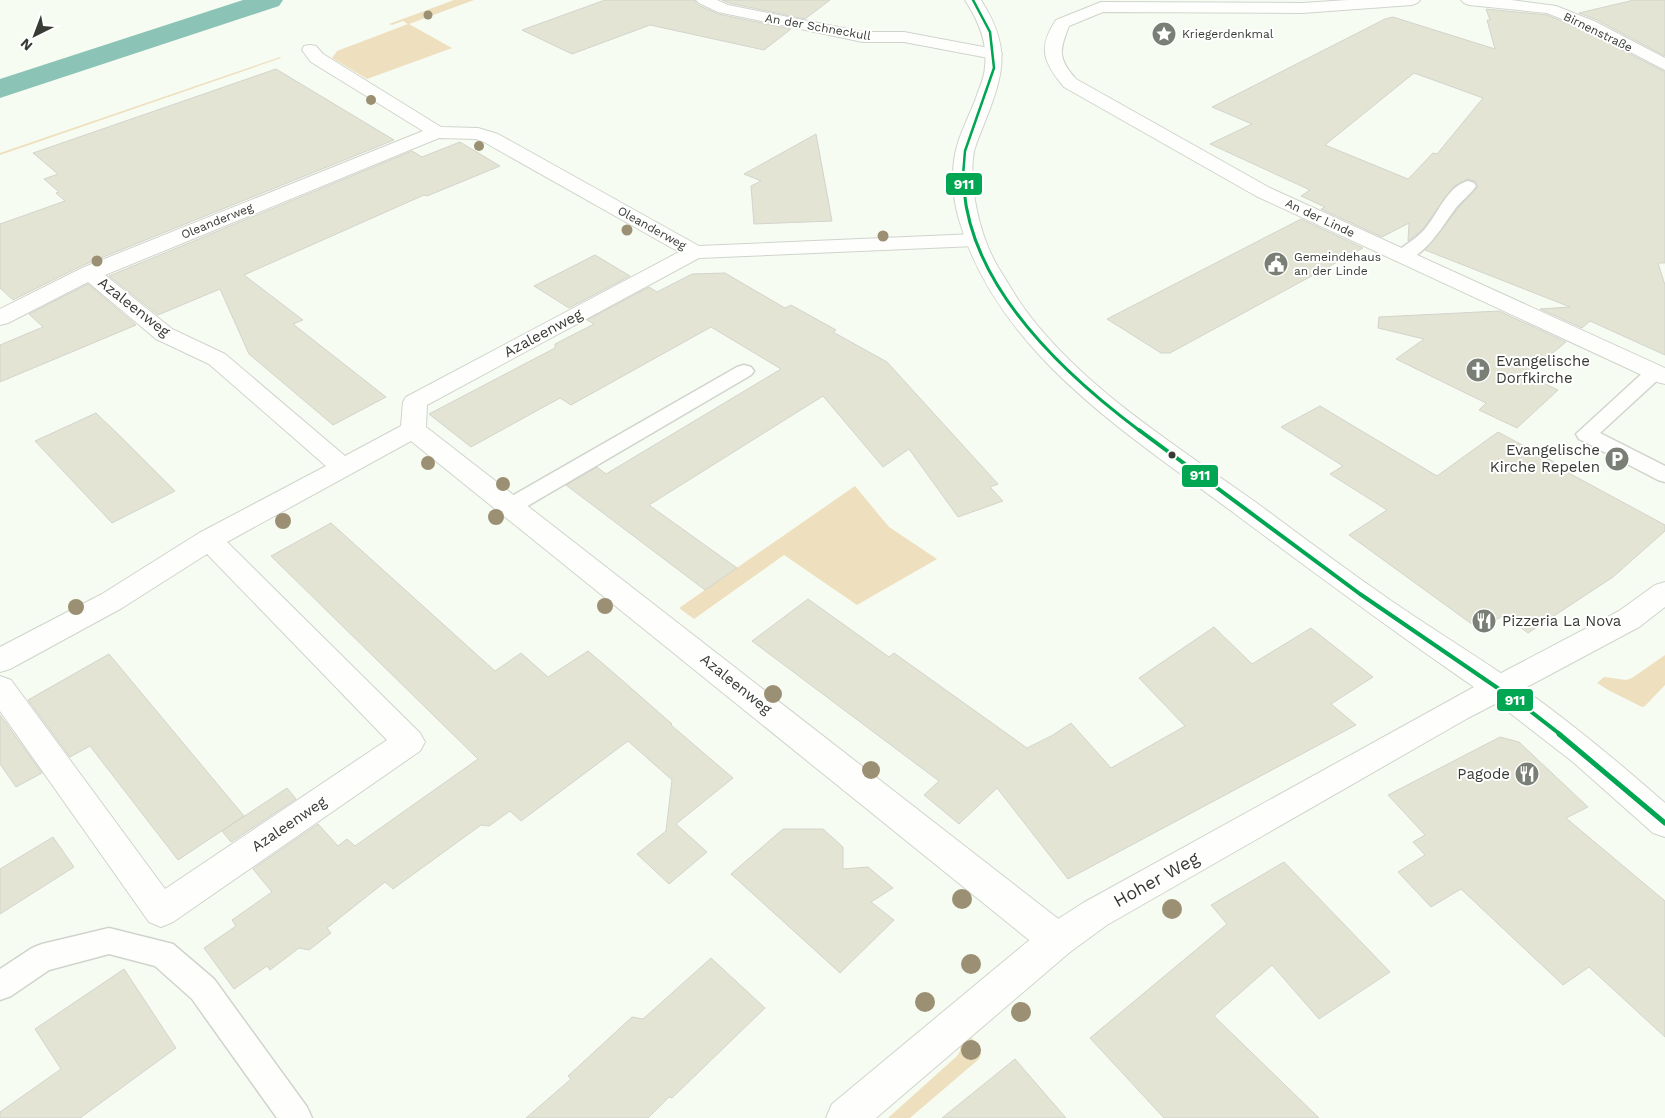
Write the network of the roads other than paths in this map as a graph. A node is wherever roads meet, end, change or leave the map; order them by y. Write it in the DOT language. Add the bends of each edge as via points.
graph roads {
  1 [pos="704,0"];
  2 [pos="973,0"];
  3 [pos="1321,0"];
  4 [pos="1412,0"];
  5 [pos="1469,0"];
  6 [pos="1098,6"];
  7 [pos="1302,8"];
  8 [pos="310,50"];
  9 [pos="994,54"];
  10 [pos="1665,65"];
  11 [pos="437,132"];
  12 [pos="1468,186"];
  13 [pos="975,240"];
  14 [pos="695,252"];
  15 [pos="1402,256"];
  16 [pos="90,272"];
  17 [pos="0,318"];
  18 [pos="744,371"];
  19 [pos="1660,374"];
  20 [pos="413,430"];
  21 [pos="344,468"];
  22 [pos="1665,475"];
  23 [pos="512,506"];
  24 [pos="208,540"];
  25 [pos="1665,592"];
  26 [pos="0,661"];
  27 [pos="0,688"];
  28 [pos="1499,688"];
  29 [pos="1665,823"];
  30 [pos="1057,940"];
  31 [pos="0,986"];
  32 [pos="296,1118"];
  33 [pos="846,1118"];
  1 -- 9 [label="street, An der Schneckull" via="724,9 863,37 904,37"];
  2 -- 9 [label="street" via="988,23"];
  3 -- 7 [label="street"];
  4 -- 7 [label="street"];
  5 -- 10 [label="street, Birnenstraße" via="1533,6 1556,12 1590,25"];
  6 -- 7 [label="street"];
  6 -- 15 [label="street, An der Linde" via="1062,23 1051,51 1056,68 1070,82 1263,192"];
  8 -- 11 [label="street, Oleanderweg" via="317,58"];
  9 -- 13 [label="street" via="994,68 965,151 964,189"];
  11 -- 14 [label="street, Oleanderweg" via="478,134 490,138"];
  11 -- 16 [label="street, Oleanderweg"];
  12 -- 15 [label="lane" via="1448,205 1430,234"];
  13 -- 14 [label="street, Oleanderweg"];
  13 -- 28 [label="street" via="1011,306 1036,338 1116,412 1398,620"];
  14 -- 20 [label="street, Azaleenweg" via="415,402"];
  15 -- 19 [label="street, An der Linde"];
  16 -- 17 [label="street, Oleanderweg"];
  16 -- 21 [label="street, Azaleenweg" via="164,334 217,359"];
  18 -- 23 [label="lane"];
  19 -- 22 [label="lane" via="1586,434"];
  20 -- 21 [label="street"];
  20 -- 23 [label="street, Azaleenweg"];
  21 -- 24 [label="street"];
  23 -- 30 [label="street, Azaleenweg"];
  24 -- 26 [label="street" via="112,601"];
  24 -- 27 [label="street, Azaleenweg" via="409,742 161,912"];
  25 -- 28 [label="street, Hoher Weg" via="1629,619"];
  28 -- 29 [label="street" via="1563,735"];
  28 -- 30 [label="street, Hoher Weg" via="1112,904"];
  30 -- 33 [label="street, Hoher Weg"];
  31 -- 32 [label="lane" via="42,958 109,941 163,954 203,989"];
}
